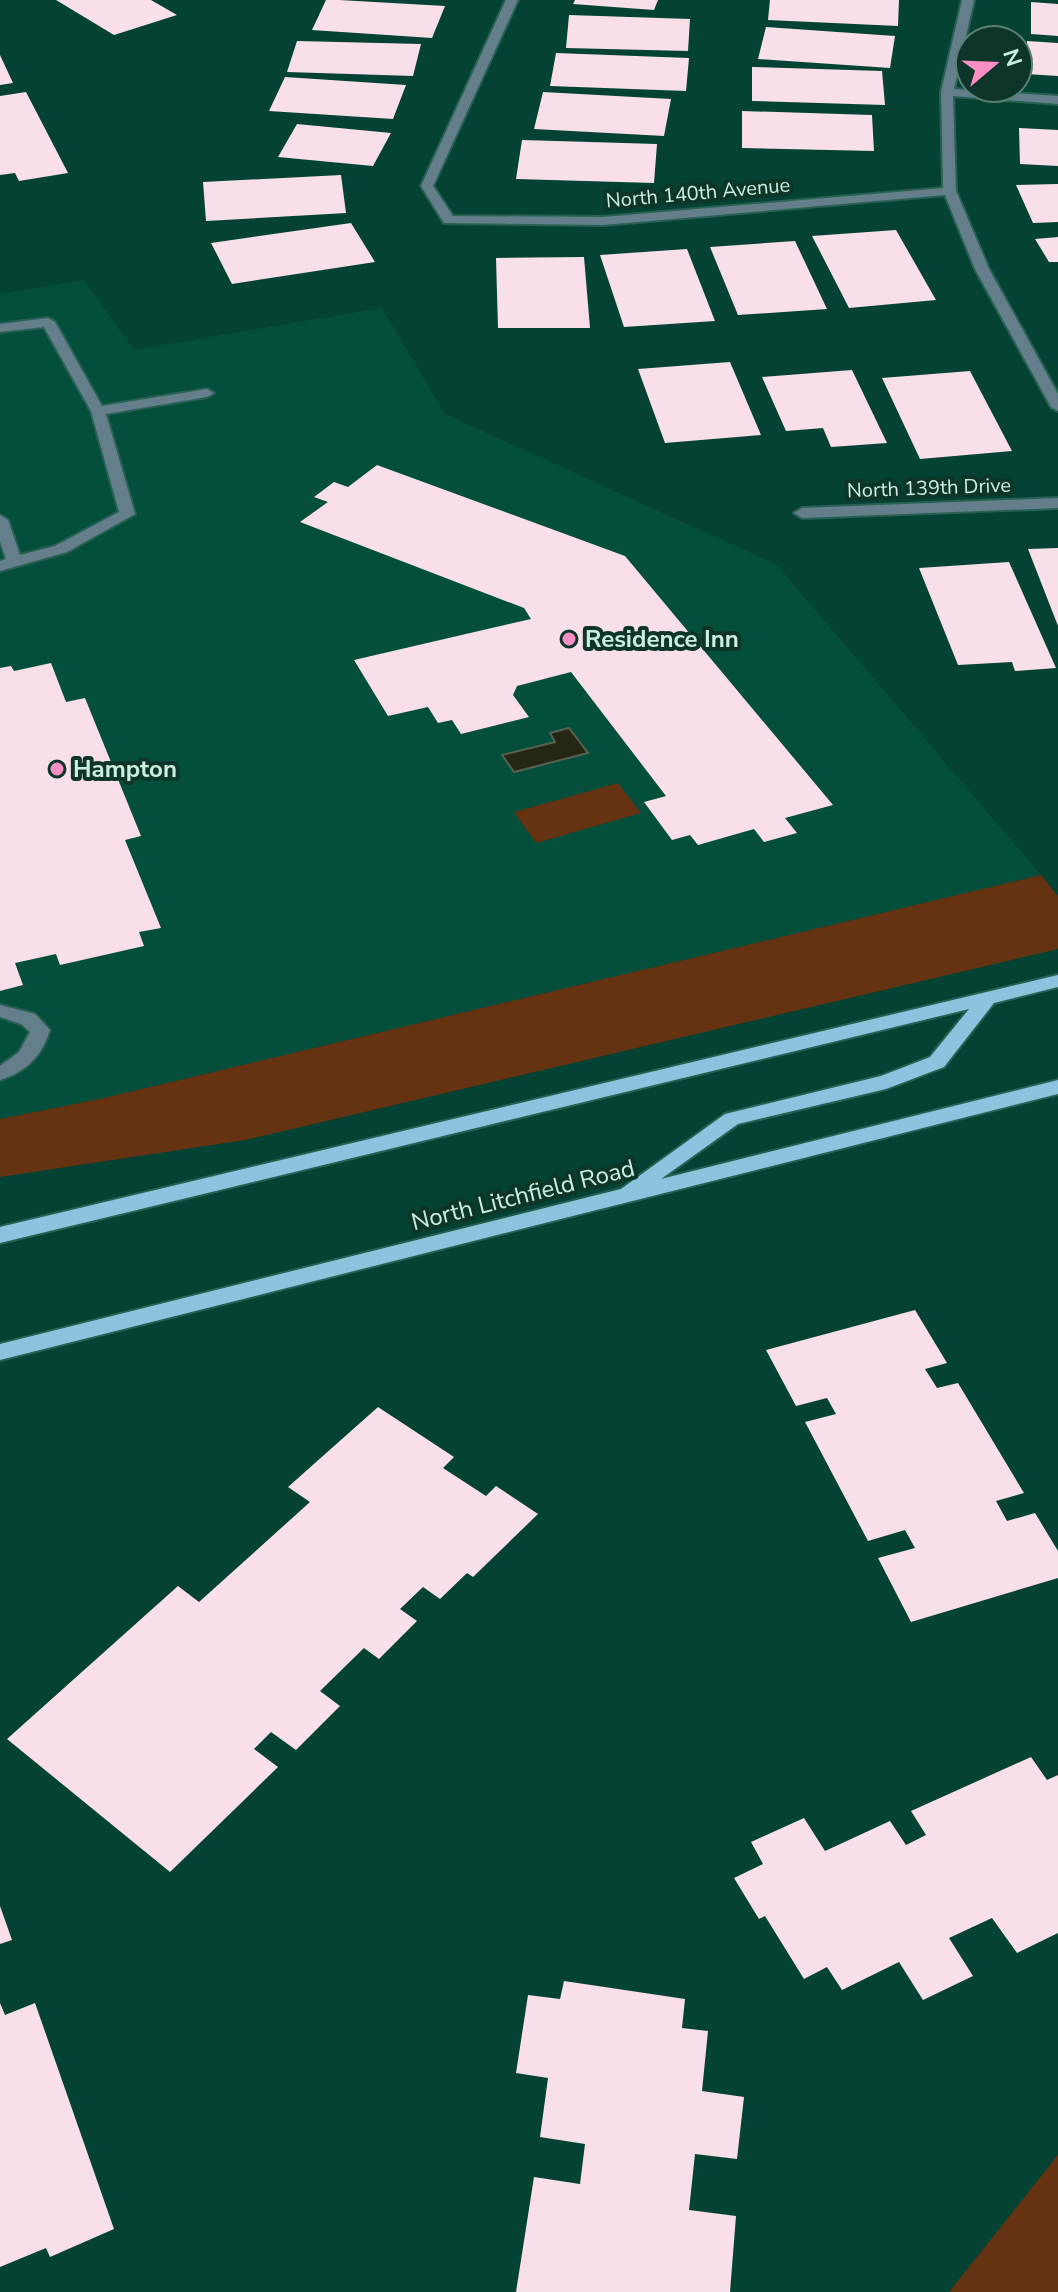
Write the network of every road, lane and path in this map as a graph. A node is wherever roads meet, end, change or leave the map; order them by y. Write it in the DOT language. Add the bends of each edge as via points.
graph roads {
  1 [pos="512,0"];
  2 [pos="968,0"];
  3 [pos="947,92"];
  4 [pos="1058,100"];
  5 [pos="950,191"];
  6 [pos="0,328"];
  7 [pos="207,393"];
  8 [pos="1058,407"];
  9 [pos="98,411"];
  10 [pos="1058,503"];
  11 [pos="802,513"];
  12 [pos="0,520"];
  13 [pos="8,564"];
  14 [pos="1058,981"];
  15 [pos="987,999"];
  16 [pos="0,1011"];
  17 [pos="0,1073"];
  18 [pos="1058,1087"];
  19 [pos="621,1198"];
  20 [pos="0,1235"];
  21 [pos="0,1352"];
  1 -- 5 [label="street, North 140th Avenue" via="427,186 449,220 603,221"];
  2 -- 3 [label="street"];
  3 -- 4 [label="street"];
  3 -- 5 [label="street"];
  5 -- 8 [label="street" via="982,269"];
  6 -- 9 [label="street" via="48,322"];
  7 -- 9 [label="street"];
  9 -- 13 [label="street" via="127,514 61,549"];
  10 -- 11 [label="street, North 139th Drive"];
  12 -- 13 [label="street"];
  14 -- 15 [label="main road"];
  15 -- 19 [label="main road" via="937,1062 886,1082 732,1119"];
  15 -- 20 [label="main road"];
  16 -- 17 [label="street" via="28,1019 40,1030 30,1053"];
  18 -- 19 [label="main road, North Litchfield Road"];
  19 -- 21 [label="main road, North Litchfield Road"];
}
